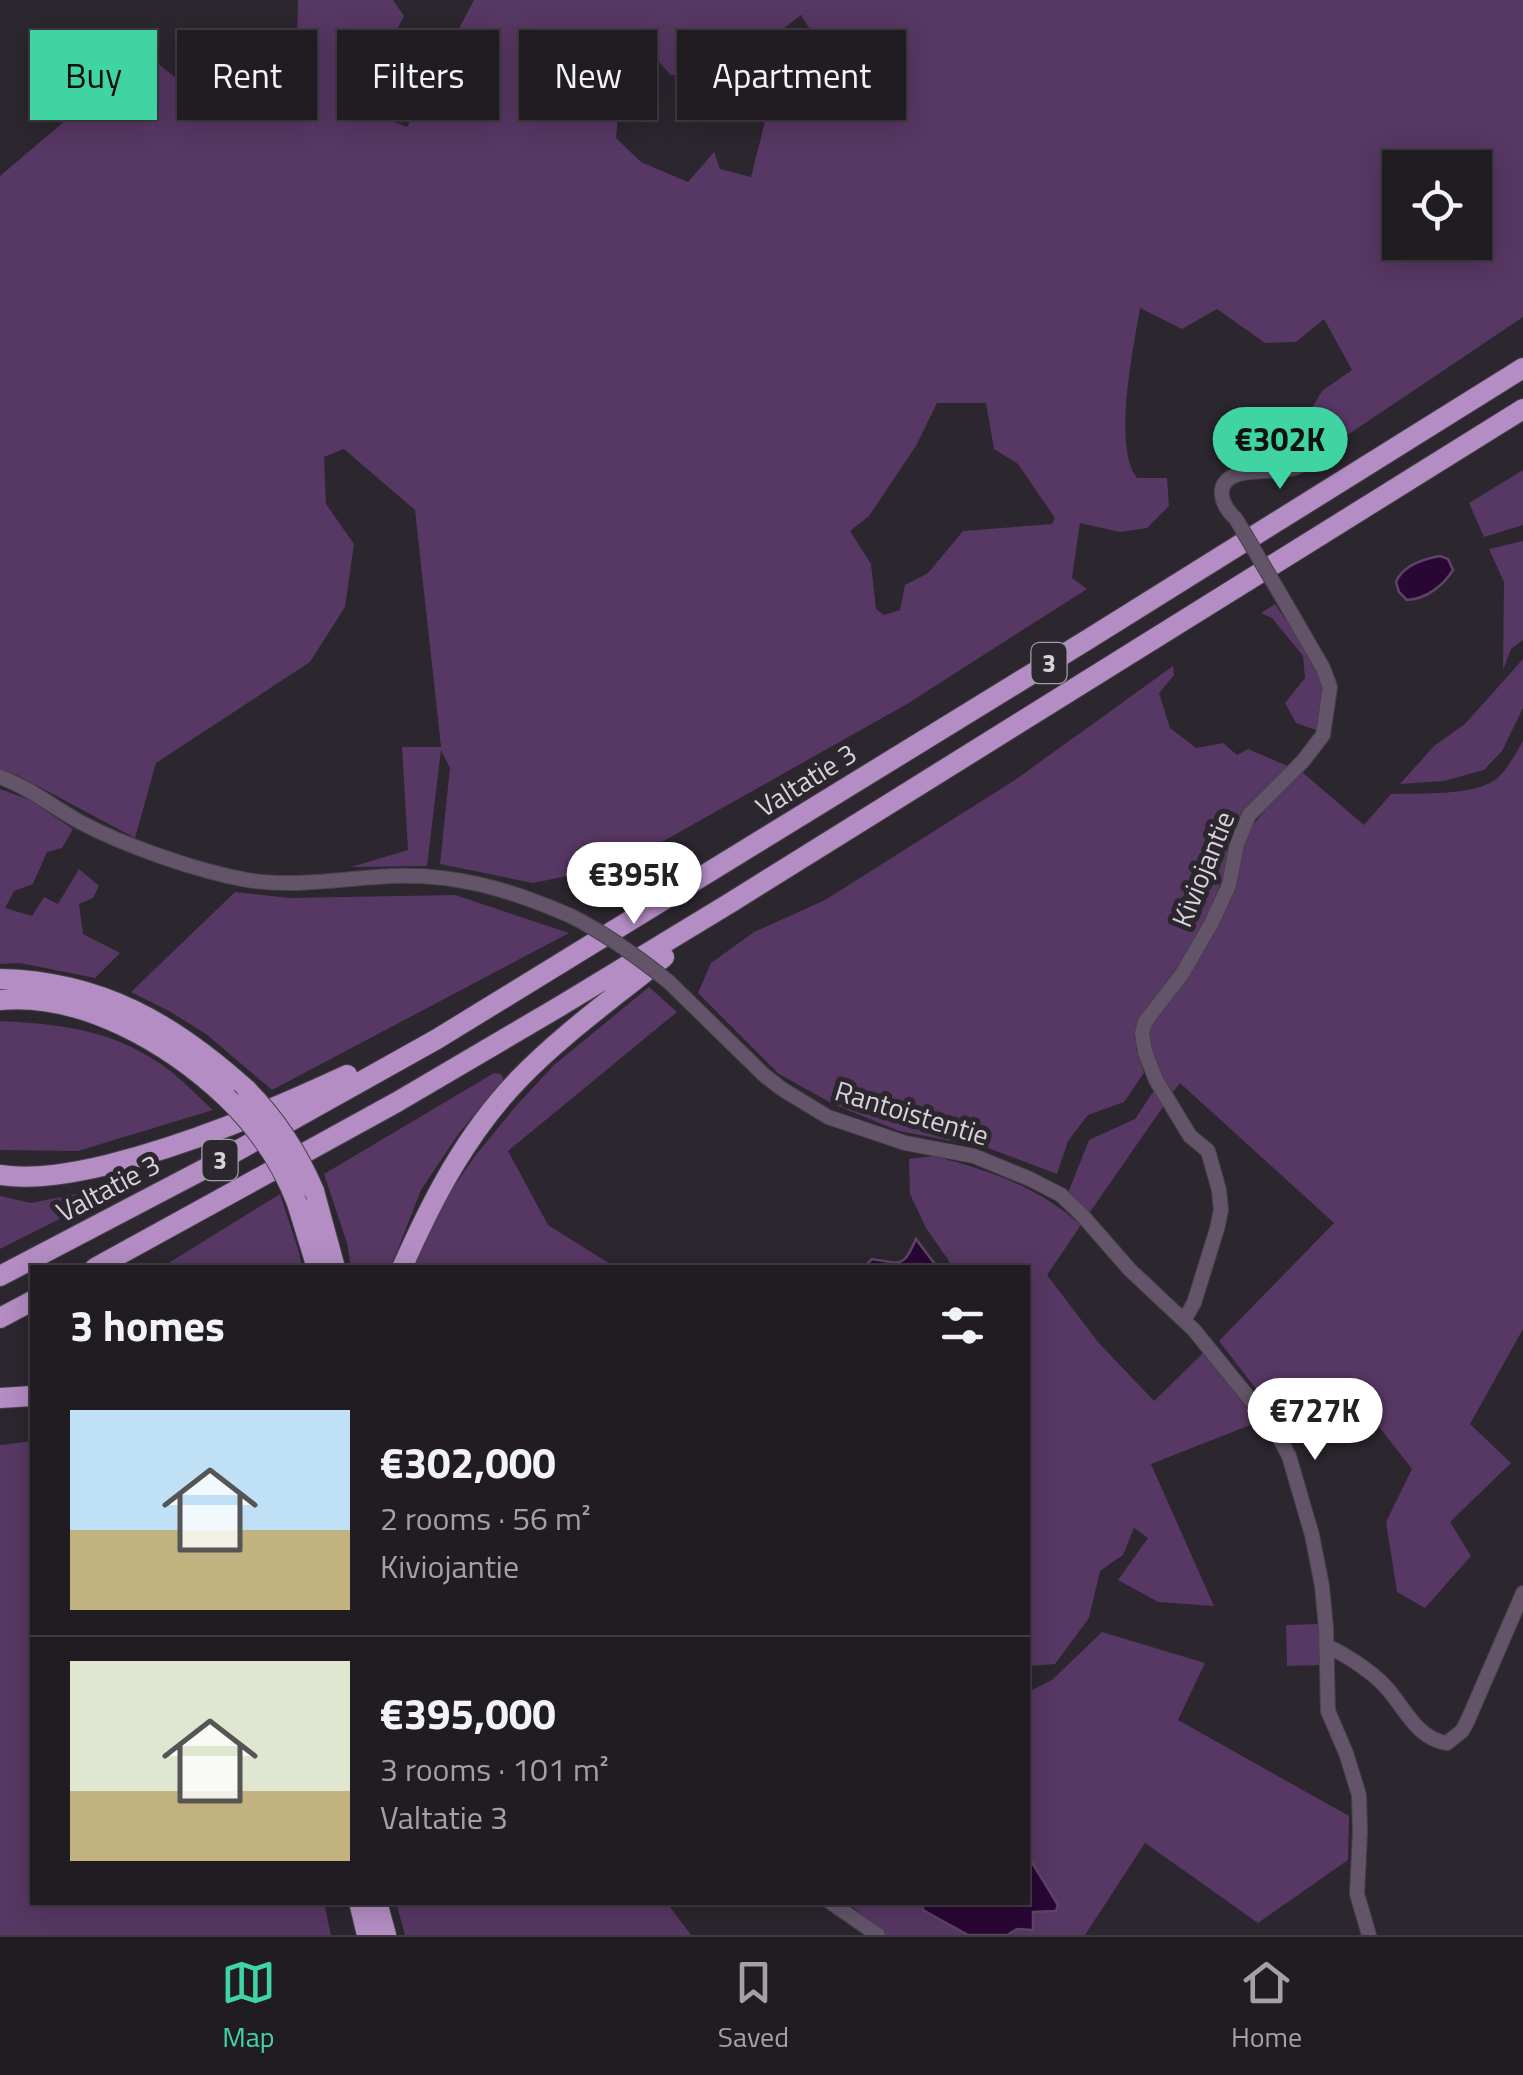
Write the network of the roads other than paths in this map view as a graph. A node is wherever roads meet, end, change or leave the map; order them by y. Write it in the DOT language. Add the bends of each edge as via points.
graph roads {
  1 [pos="1523,368"];
  2 [pos="1523,410"];
  3 [pos="1312,459"];
  4 [pos="0,777"];
  5 [pos="730,903"];
  6 [pos="0,979"];
  7 [pos="0,1000"];
  8 [pos="436,1038"];
  9 [pos="0,1176"];
  10 [pos="305,1197"];
  11 [pos="100,1265"];
  12 [pos="316,1265"];
  13 [pos="335,1265"];
  14 [pos="403,1265"];
  15 [pos="0,1276"];
  16 [pos="30,1301"];
  17 [pos="0,1318"];
  18 [pos="1184,1320"];
  19 [pos="30,1396"];
  20 [pos="0,1398"];
  21 [pos="1523,1593"];
  22 [pos="1326,1646"];
  23 [pos="359,1905"];
  24 [pos="378,1905"];
  25 [pos="834,1905"];
  26 [pos="366,1935"];
  27 [pos="386,1935"];
  28 [pos="878,1935"];
  29 [pos="1369,1935"];
  1 -- 8 [label="highway, Valtatie 3 / 3"];
  2 -- 5 [label="highway, 3"];
  3 -- 18 [label="street, Kiviojantie, bridge" via="1295,469 1237,475 1223,488 1225,508 1330,687 1323,735 1249,815 1211,924 1142,1034 1156,1080 1190,1136 1208,1151 1219,1190 1218,1229"];
  4 -- 18 [label="street, Rantoistentie, bridge" via="126,844 246,880 393,876 471,882 571,916 669,982 764,1074 828,1117 905,1143 974,1156 1061,1196"];
  5 -- 11 [label="highway, 3" via="397,1102"];
  5 -- 14 [label="highway" via="518,1080 457,1160"];
  6 -- 10 [label="highway, bridge" via="87,992 134,1009 187,1040 274,1120 300,1160"];
  7 -- 10 [label="highway, bridge" via="82,1011 156,1042 227,1098"];
  8 -- 9 [label="highway" via="184,1144 68,1173"];
  8 -- 15 [label="highway, Valtatie 3 / 3"];
  10 -- 12 [label="highway"];
  10 -- 13 [label="highway"];
  16 -- 17 [label="highway"];
  18 -- 22 [label="street, Rantoistentie" via="1257,1406 1289,1456 1322,1586"];
  19 -- 20 [label="highway"];
  21 -- 22 [label="street" via="1467,1722 1447,1743 1423,1734 1384,1685"];
  22 -- 29 [label="street, Rantoistentie" via="1328,1710 1359,1795 1357,1894"];
  23 -- 26 [label="highway"];
  24 -- 27 [label="highway"];
  25 -- 28 [label="street"];
}
